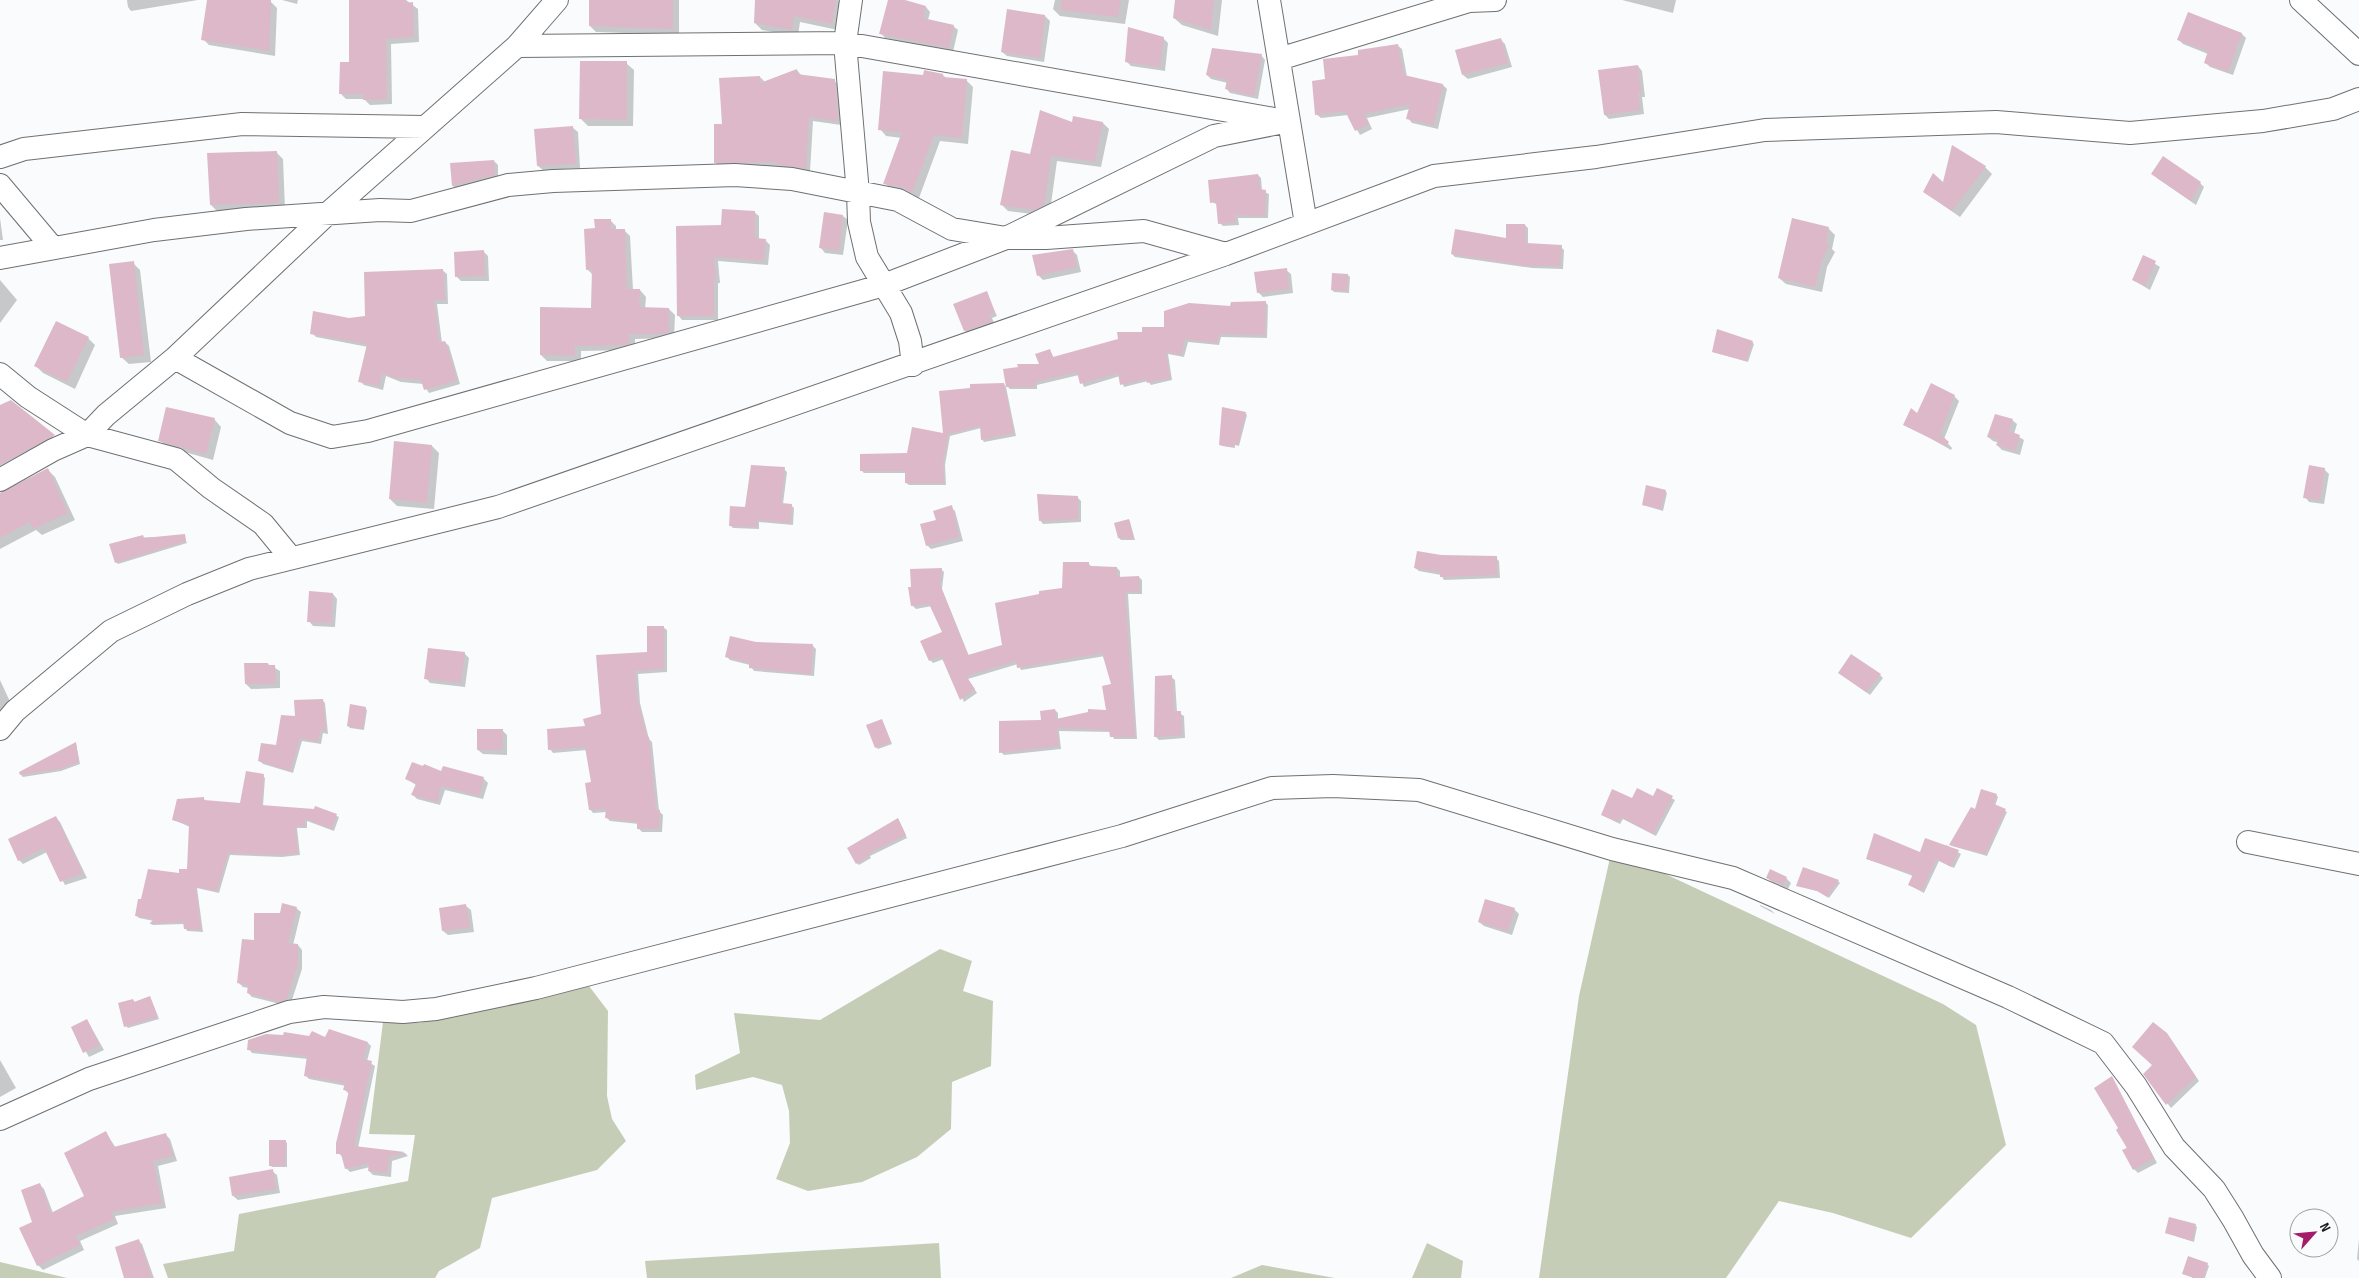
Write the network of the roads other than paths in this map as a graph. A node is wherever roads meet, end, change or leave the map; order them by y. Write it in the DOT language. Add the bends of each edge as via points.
graph roads {
  1 [pos="558,0"];
  2 [pos="851,0"];
  3 [pos="1269,0"];
  4 [pos="1468,0"];
  5 [pos="1495,0"];
  6 [pos="2301,0"];
  7 [pos="845,43"];
  8 [pos="517,46"];
  9 [pos="2359,54"];
  10 [pos="1279,59"];
  11 [pos="2359,99"];
  12 [pos="1289,122"];
  13 [pos="425,127"];
  14 [pos="0,157"];
  15 [pos="0,185"];
  16 [pos="858,193"];
  17 [pos="326,214"];
  18 [pos="1306,224"];
  19 [pos="1006,238"];
  20 [pos="53,248"];
  21 [pos="1226,254"];
  22 [pos="0,258"];
  23 [pos="884,285"];
  24 [pos="175,358"];
  25 [pos="913,365"];
  26 [pos="0,374"];
  27 [pos="87,435"];
  28 [pos="0,480"];
  29 [pos="291,558"];
  30 [pos="0,728"];
  31 [pos="2248,842"];
  32 [pos="2359,864"];
  33 [pos="0,1119"];
  34 [pos="2270,1278"];
  1 -- 8 [label="street"];
  2 -- 7 [label="street"];
  3 -- 10 [label="street"];
  4 -- 5 [label="street"];
  4 -- 10 [label="street"];
  6 -- 9 [label="street"];
  7 -- 8 [label="street"];
  7 -- 12 [label="street"];
  7 -- 16 [label="street"];
  8 -- 13 [label="street"];
  10 -- 12 [label="street"];
  11 -- 18 [label="street" via="2333,109 2263,121 2130,133 1996,122 1765,130 1596,157 1434,176"];
  12 -- 18 [label="street"];
  12 -- 19 [label="street" via="1214,136"];
  13 -- 14 [label="street" via="242,124 24,150"];
  13 -- 17 [label="street"];
  15 -- 20 [label="street"];
  16 -- 17 [label="street" via="792,179 693,175 508,185 411,211"];
  16 -- 19 [label="street" via="898,200 952,229"];
  16 -- 23 [label="street" via="858,222 867,257"];
  17 -- 20 [label="street" via="154,230"];
  17 -- 24 [label="street"];
  18 -- 21 [label="street"];
  19 -- 21 [label="street" via="1144,231"];
  19 -- 23 [label="street"];
  20 -- 22 [label="street"];
  21 -- 25 [label="street"];
  23 -- 24 [label="street" via="368,431 332,437 290,423"];
  23 -- 25 [label="street" via="901,313"];
  24 -- 27 [label="street" via="106,415"];
  25 -- 29 [label="street" via="498,508"];
  26 -- 27 [label="street" via="28,397"];
  27 -- 28 [label="street"];
  27 -- 29 [label="street" via="176,459 263,524"];
  29 -- 30 [label="street" via="248,569 110,631 15,711"];
  31 -- 32 [label="street"];
  33 -- 34 [label="street" via="89,1079 289,1012 324,1007 403,1012 436,1009 536,988 1112,838 1272,788 1332,786 1419,790 1612,849 1733,878 2008,997 2103,1043 2136,1086 2174,1147 2214,1190 2253,1256"];
}
